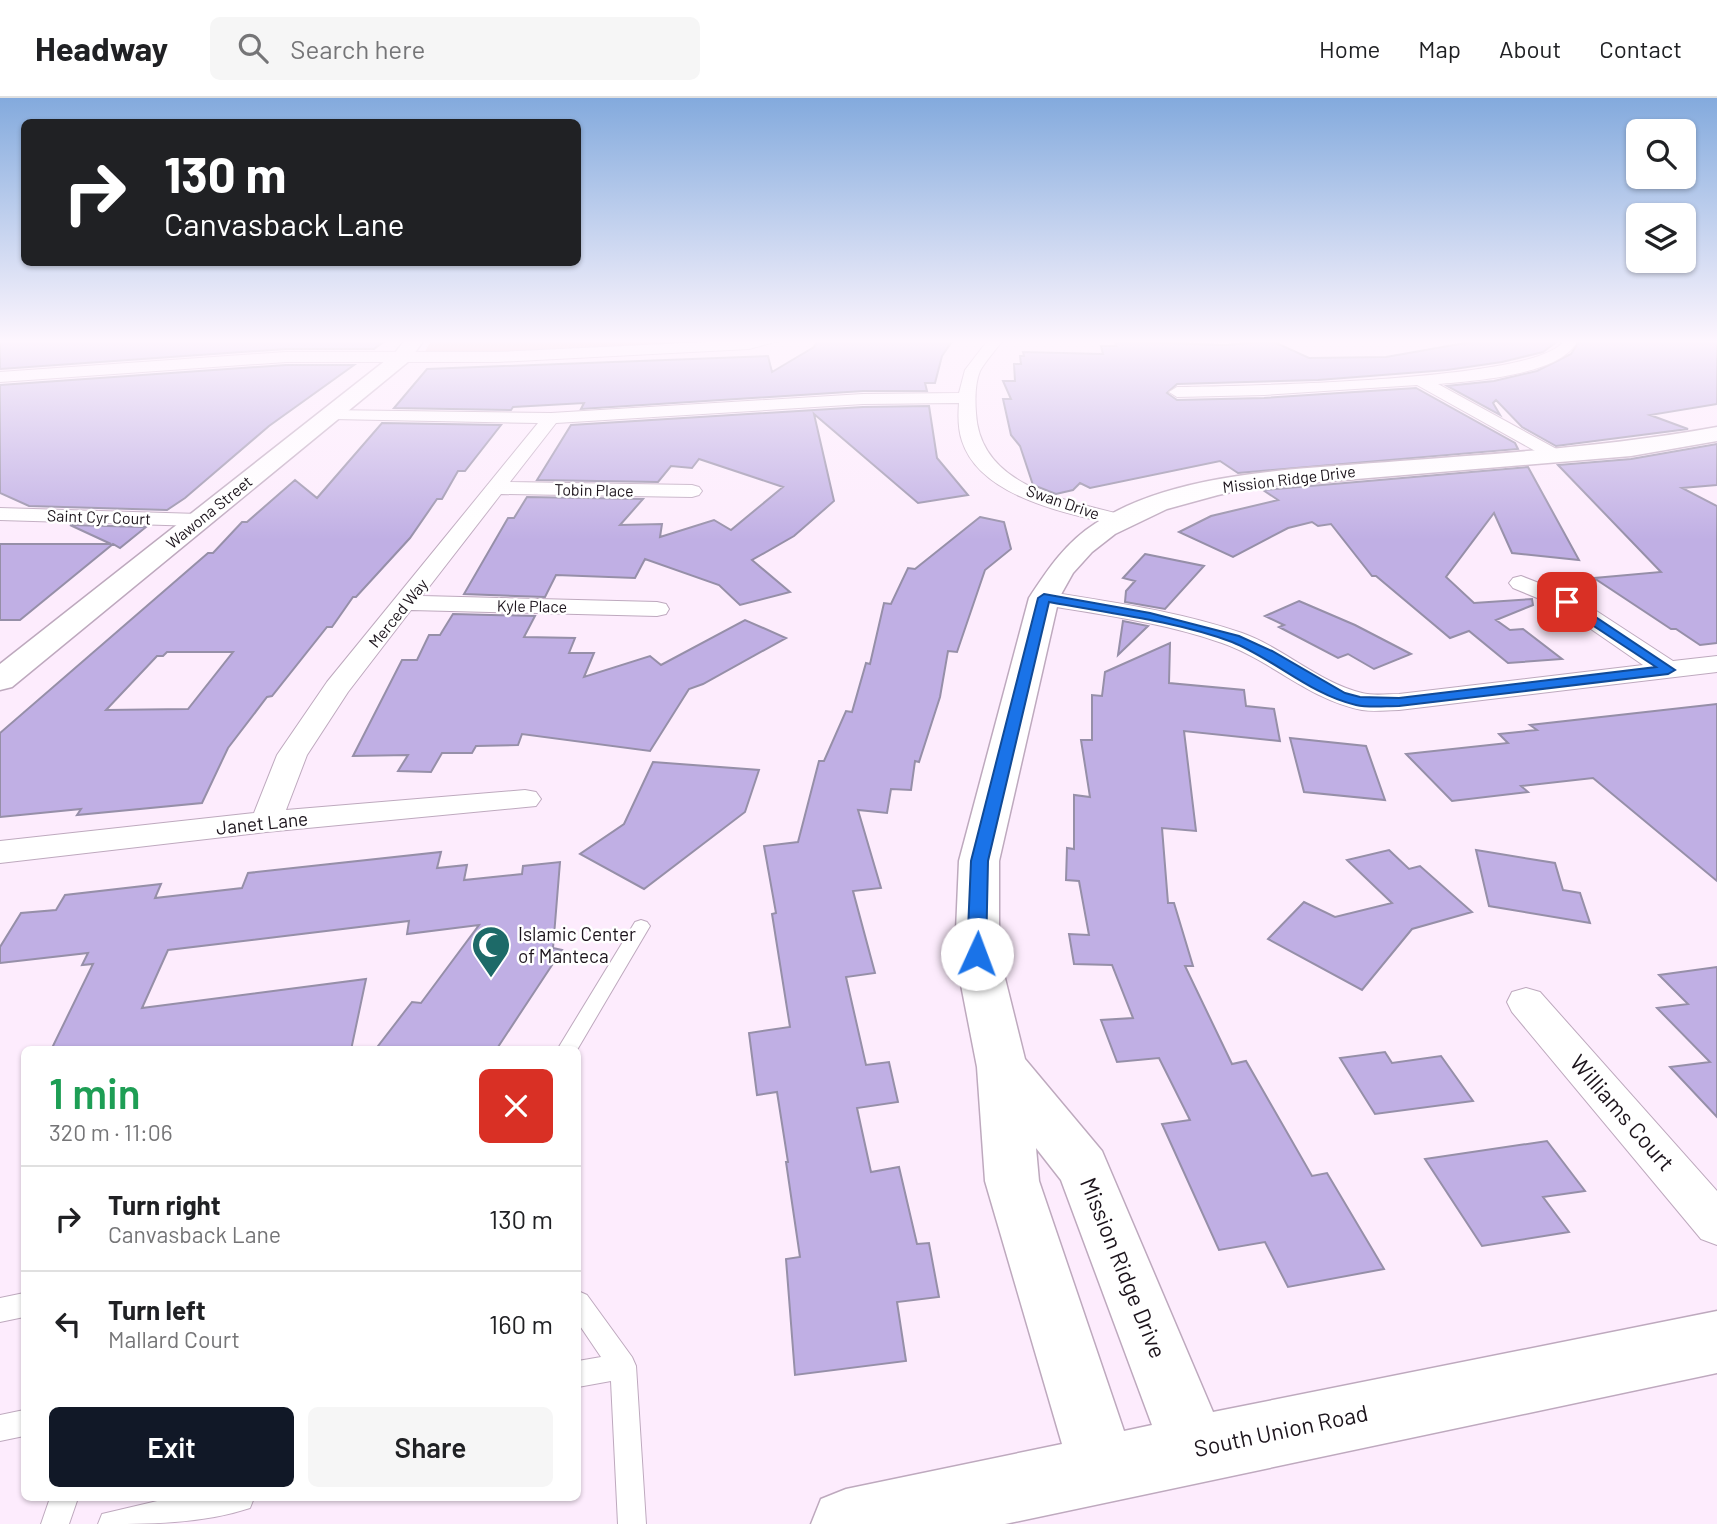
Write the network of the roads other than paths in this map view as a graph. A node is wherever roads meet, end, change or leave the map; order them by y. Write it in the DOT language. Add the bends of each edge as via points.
graph roads {
  1 [pos="341,407"];
  2 [pos="739,407"];
  3 [pos="968,407"];
  4 [pos="1467,407"];
  5 [pos="332,414"];
  6 [pos="551,418"];
  7 [pos="1717,434"];
  8 [pos="1555,456"];
  9 [pos="496,488"];
  10 [pos="692,491"];
  11 [pos="0,514"];
  12 [pos="1116,519"];
  13 [pos="199,520"];
  14 [pos="1521,583"];
  15 [pos="1044,598"];
  16 [pos="407,603"];
  17 [pos="657,609"];
  18 [pos="1717,664"];
  19 [pos="1668,670"];
  20 [pos="5,671"];
  21 [pos="525,799"];
  22 [pos="266,822"];
  23 [pos="0,852"];
  24 [pos="641,926"];
  25 [pos="1526,1002"];
  26 [pos="569,1046"];
  27 [pos="1002,1068"];
  28 [pos="1717,1224"];
  29 [pos="21,1306"];
  30 [pos="581,1307"];
  31 [pos="0,1310"];
  32 [pos="1717,1342"];
  33 [pos="623,1366"];
  34 [pos="581,1373"];
  35 [pos="21,1424"];
  36 [pos="0,1428"];
  37 [pos="1195,1449"];
  38 [pos="1103,1468"];
  39 [pos="63,1501"];
  40 [pos="225,1501"];
  41 [pos="55,1524"];
  42 [pos="112,1524"];
  43 [pos="632,1524"];
  44 [pos="846,1524"];
  1 -- 5 [label="street, Wawona Street"];
  2 -- 6 [label="street"];
  3 -- 12 [label="street, Swan Drive" via="972,444 985,464 1006,481"];
  4 -- 8 [label="street"];
  5 -- 6 [label="street"];
  5 -- 13 [label="street, Wawona Street"];
  6 -- 9 [label="street, Merced Way"];
  7 -- 8 [label="street, Mission Ridge Drive"];
  8 -- 12 [label="street, Mission Ridge Drive" via="1250,481 1188,494"];
  9 -- 10 [label="street, Tobin Place"];
  9 -- 16 [label="street, Merced Way"];
  11 -- 13 [label="street, Saint Cyr Court"];
  12 -- 15 [label="street, Mission Ridge Drive" via="1087,541 1054,578"];
  13 -- 20 [label="street, Wawona Street"];
  14 -- 19 [label="street" via="1567,602"];
  15 -- 19 [label="street" via="1150,617 1234,639 1359,702 1399,702"];
  15 -- 27 [label="street, Mission Ridge Drive" via="979,861 977,954"];
  16 -- 17 [label="street, Kyle Place"];
  16 -- 22 [label="street, Merced Way" via="337,688 292,755"];
  18 -- 19 [label="street"];
  21 -- 22 [label="street, Janet Lane"];
  22 -- 23 [label="street, Janet Lane"];
  24 -- 26 [label="lane"];
  25 -- 28 [label="street, Williams Court"];
  27 -- 37 [label="street, Mission Ridge Drive" via="1083,1168"];
  27 -- 38 [label="street, Mission Ridge Drive" via="1012,1181"];
  29 -- 31 [label="lane"];
  30 -- 33 [label="lane"];
  32 -- 37 [label="street, South Union Road"];
  33 -- 34 [label="lane"];
  33 -- 43 [label="lane"];
  35 -- 36 [label="lane"];
  37 -- 38 [label="street, South Union Road"];
  38 -- 44 [label="street, South Union Road"];
  39 -- 41 [label="lane"];
  40 -- 42 [label="lane"];
}
